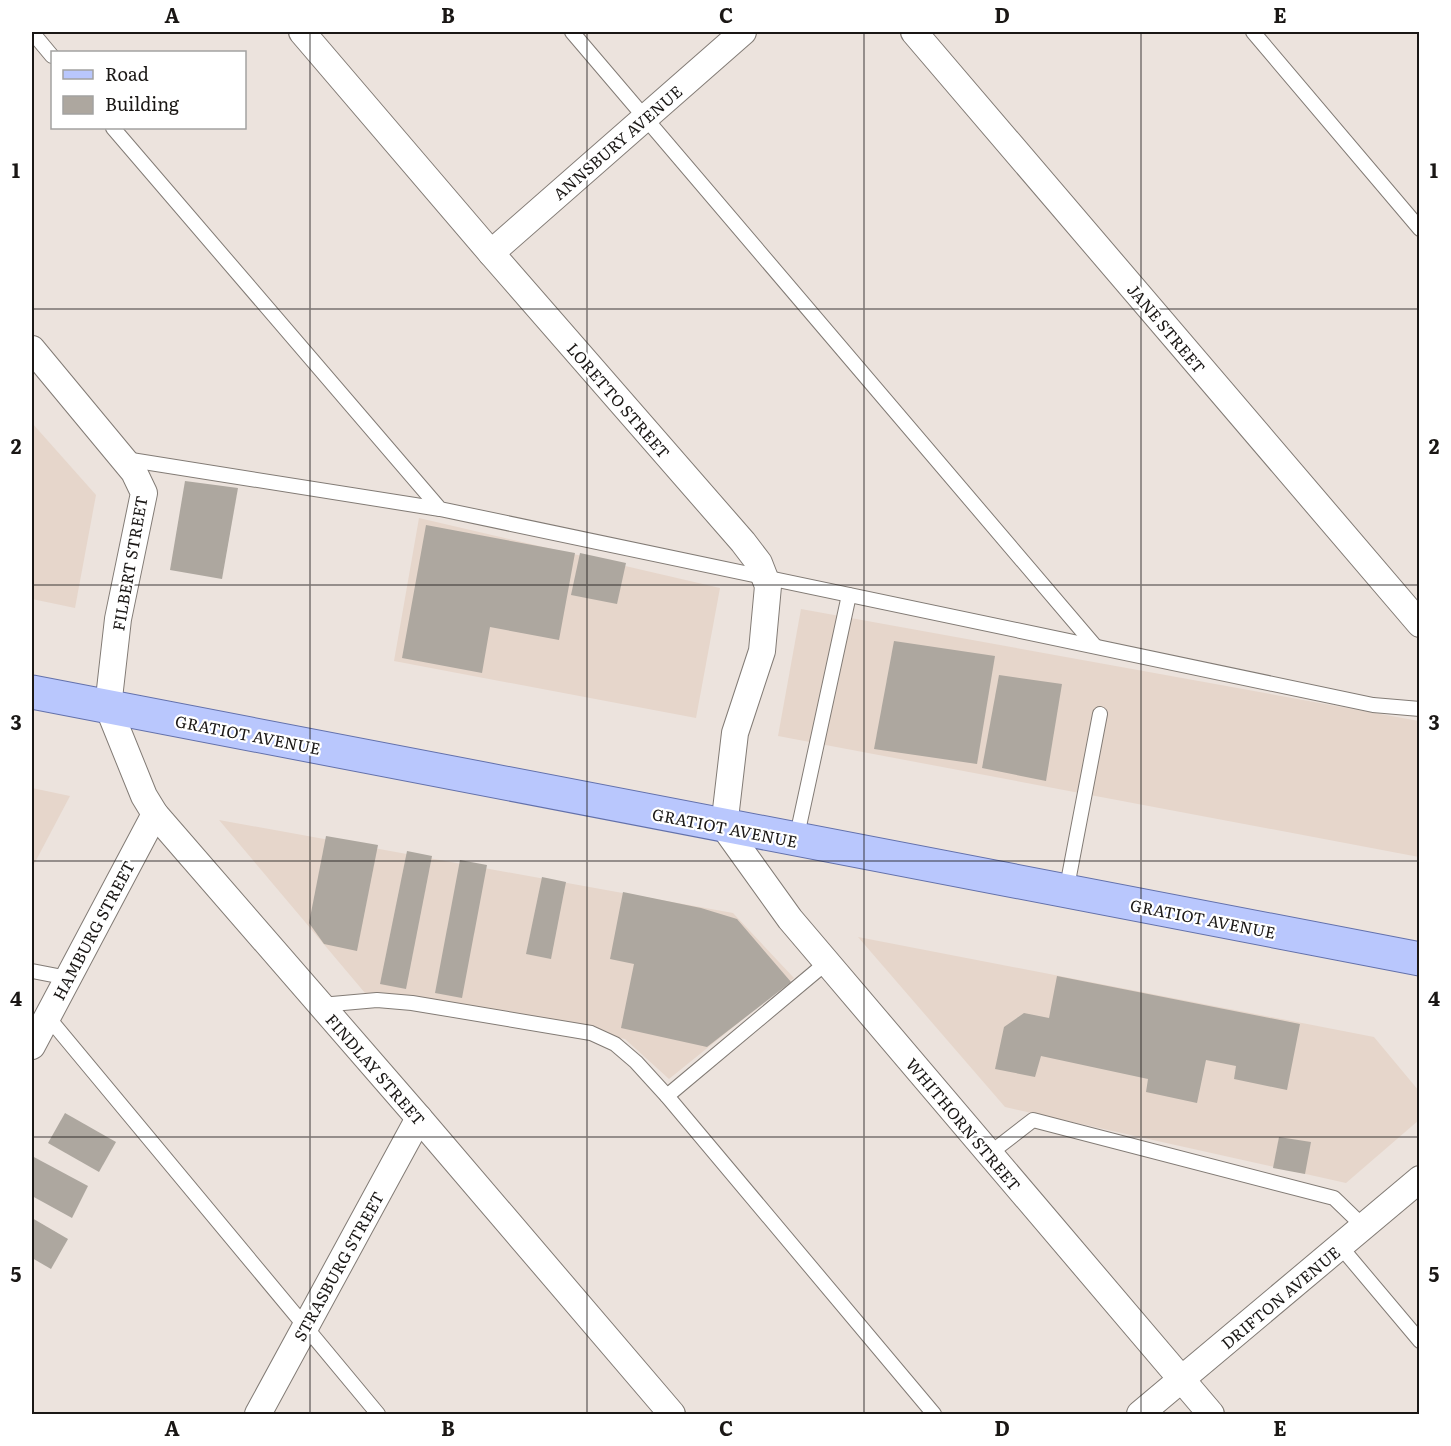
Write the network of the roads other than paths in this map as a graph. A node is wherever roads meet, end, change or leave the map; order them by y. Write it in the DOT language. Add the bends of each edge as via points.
graph roads {
  1 [pos="32,32"];
  2 [pos="302,32"];
  3 [pos="572,32"];
  4 [pos="743,32"];
  5 [pos="914,32"];
  6 [pos="1253,32"];
  7 [pos="51,55"];
  8 [pos="646,117"];
  9 [pos="114,129"];
  10 [pos="1419,229"];
  11 [pos="490,253"];
  12 [pos="32,349"];
  13 [pos="123,459"];
  14 [pos="440,509"];
  15 [pos="764,577"];
  16 [pos="849,595"];
  17 [pos="1419,624"];
  18 [pos="1095,646"];
  19 [pos="32,692"];
  20 [pos="108,707"];
  21 [pos="1419,709"];
  22 [pos="1100,714"];
  23 [pos="155,814"];
  24 [pos="724,827"];
  25 [pos="796,840"];
  26 [pos="1066,892"];
  27 [pos="1419,959"];
  28 [pos="826,963"];
  29 [pos="32,971"];
  30 [pos="68,978"];
  31 [pos="321,1005"];
  32 [pos="47,1016"];
  33 [pos="32,1046"];
  34 [pos="667,1096"];
  35 [pos="419,1118"];
  36 [pos="989,1154"];
  37 [pos="1419,1179"];
  38 [pos="1364,1227"];
  39 [pos="1340,1246"];
  40 [pos="305,1327"];
  41 [pos="1419,1341"];
  42 [pos="1181,1379"];
  43 [pos="258,1414"];
  44 [pos="378,1414"];
  45 [pos="672,1414"];
  46 [pos="934,1414"];
  47 [pos="1140,1414"];
  48 [pos="1211,1414"];
  1 -- 7 [label="lane"];
  2 -- 11 [label="street, LORETTO STREET"];
  3 -- 8 [label="lane"];
  4 -- 8 [label="street, ANNSBURY AVENUE"];
  5 -- 17 [label="street, JANE STREET"];
  6 -- 10 [label="lane"];
  8 -- 11 [label="street, ANNSBURY AVENUE"];
  8 -- 18 [label="lane"];
  9 -- 14 [label="lane"];
  11 -- 15 [label="street, LORETTO STREET" via="743,542"];
  12 -- 13 [label="street, FILBERT STREET"];
  13 -- 14 [label="lane"];
  13 -- 20 [label="street, FILBERT STREET" via="144,494 118,619"];
  14 -- 15 [label="lane"];
  15 -- 16 [label="lane"];
  15 -- 24 [label="street, LORETTO STREET" via="768,586 762,651 735,733"];
  16 -- 18 [label="lane"];
  16 -- 25 [label="lane"];
  18 -- 21 [label="lane" via="1373,705"];
  19 -- 20 [label="main road, GRATIOT AVENUE"];
  20 -- 23 [label="street, FINDLAY STREET"];
  20 -- 24 [label="main road, GRATIOT AVENUE"];
  22 -- 26 [label="lane"];
  23 -- 30 [label="street, HAMBURG STREET"];
  23 -- 31 [label="street, FINDLAY STREET"];
  24 -- 25 [label="main road, GRATIOT AVENUE"];
  24 -- 28 [label="street, WHITHORN STREET" via="789,919"];
  25 -- 26 [label="main road, GRATIOT AVENUE"];
  26 -- 27 [label="main road, GRATIOT AVENUE"];
  28 -- 34 [label="lane"];
  28 -- 36 [label="street, WHITHORN STREET"];
  29 -- 30 [label="lane"];
  30 -- 32 [label="street, HAMBURG STREET"];
  31 -- 34 [label="lane" via="377,1000 412,1003 591,1033 615,1044"];
  31 -- 35 [label="street, FINDLAY STREET"];
  32 -- 33 [label="street, HAMBURG STREET"];
  32 -- 40 [label="lane"];
  34 -- 46 [label="lane"];
  35 -- 40 [label="street, STRASBURG STREET"];
  35 -- 45 [label="street, FINDLAY STREET"];
  36 -- 38 [label="lane" via="1033,1120 1334,1198"];
  36 -- 42 [label="street, WHITHORN STREET"];
  37 -- 38 [label="street, DRIFTON AVENUE"];
  38 -- 39 [label="street, DRIFTON AVENUE"];
  39 -- 41 [label="lane"];
  39 -- 42 [label="street, DRIFTON AVENUE"];
  40 -- 43 [label="street, STRASBURG STREET"];
  40 -- 44 [label="lane"];
  42 -- 47 [label="street, DRIFTON AVENUE"];
  42 -- 48 [label="street, WHITHORN STREET"];
}
